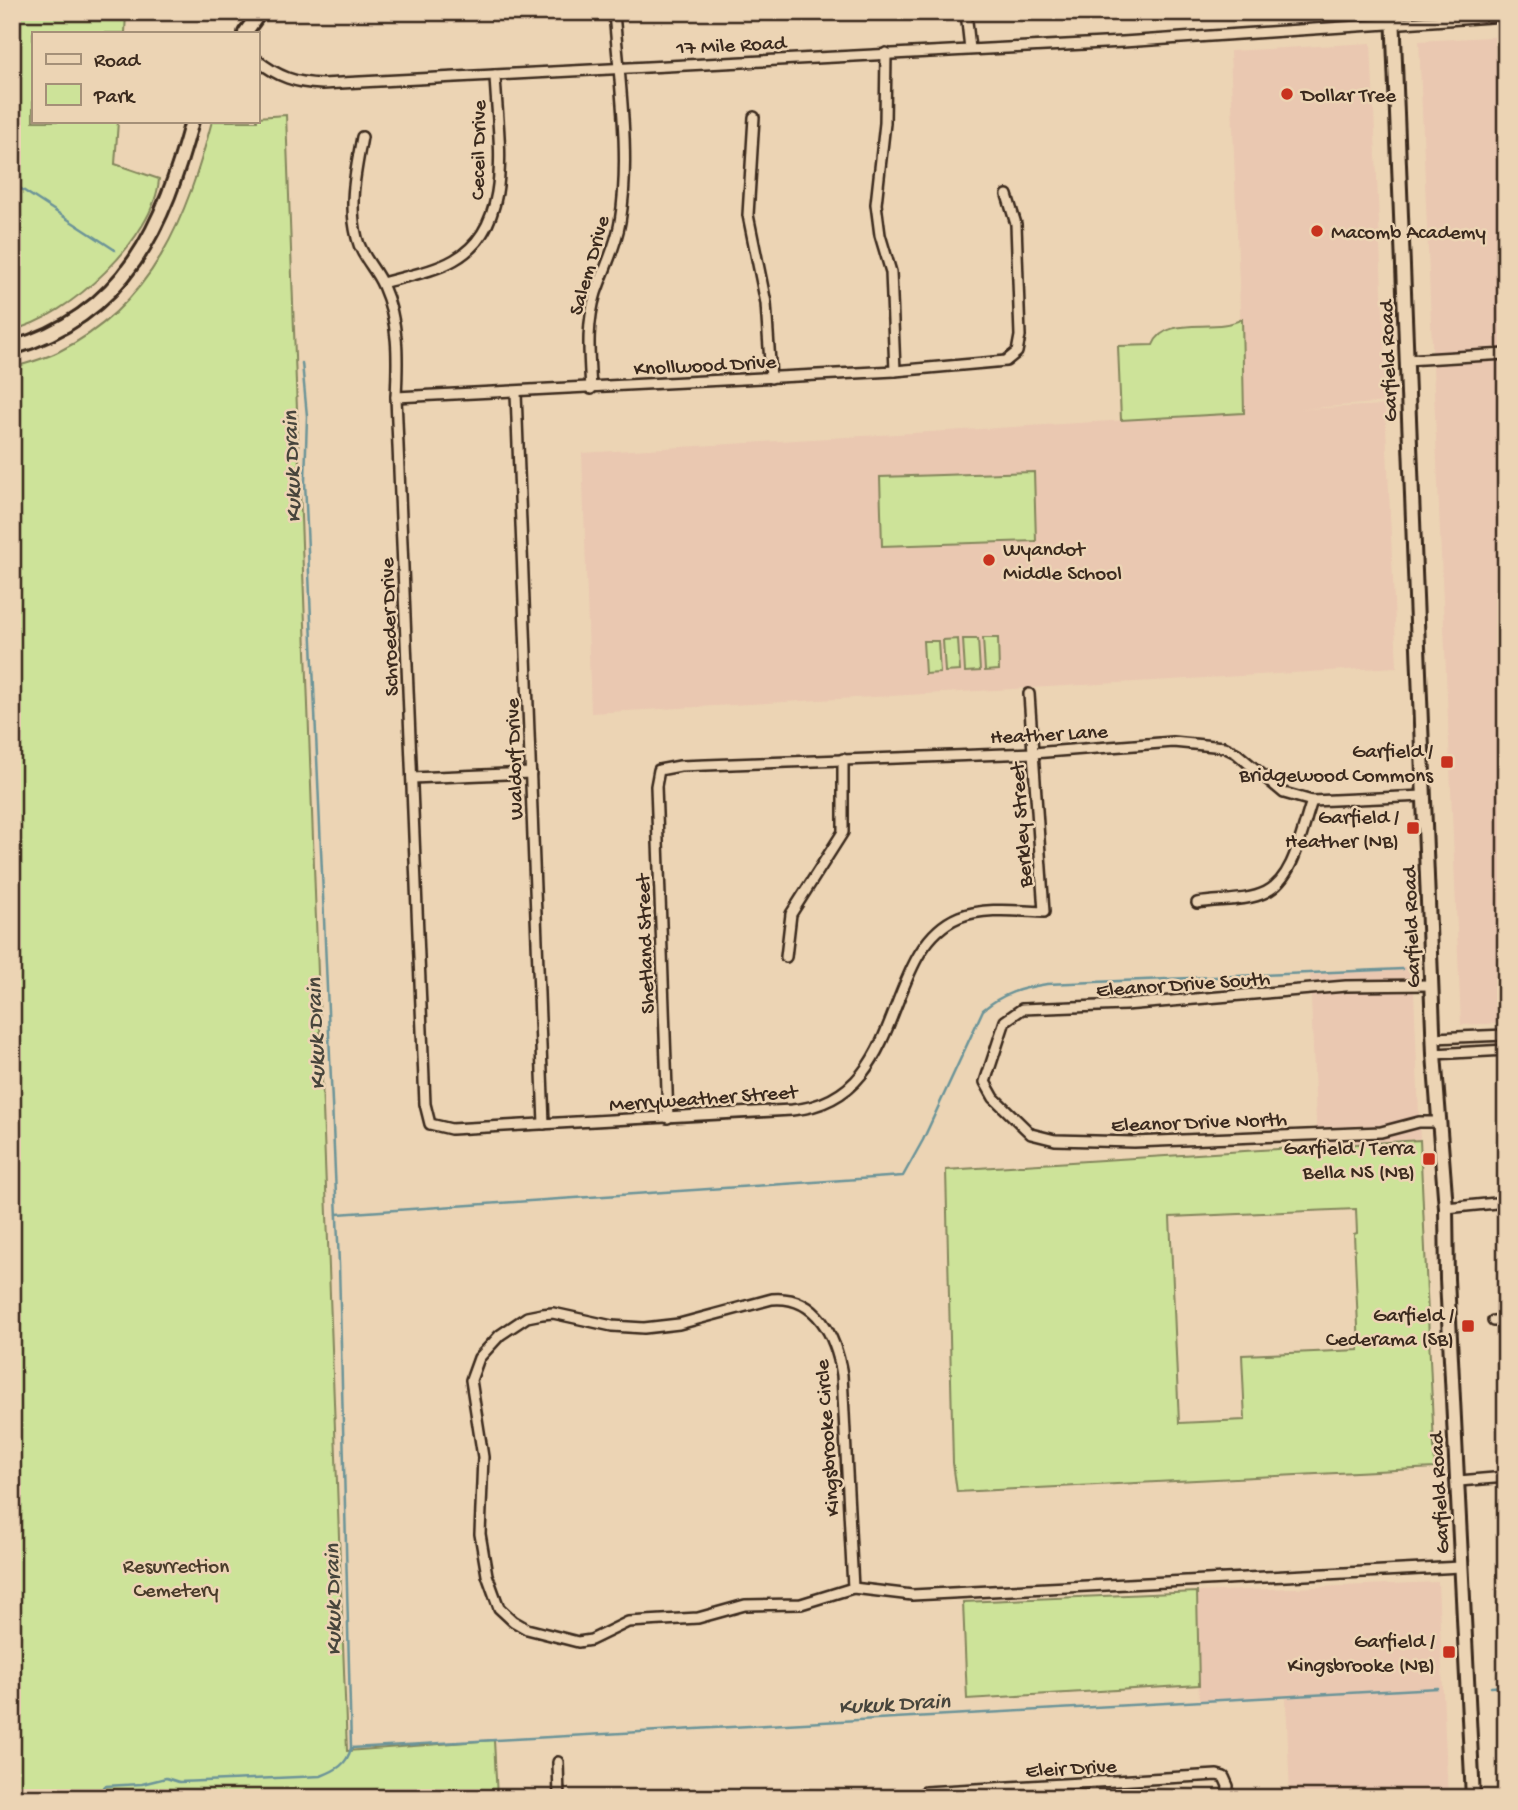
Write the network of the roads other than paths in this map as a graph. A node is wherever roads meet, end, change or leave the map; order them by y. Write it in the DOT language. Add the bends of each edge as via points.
graph roads {
  1 [pos="261,12"];
  2 [pos="614,12"];
  3 [pos="967,12"];
  4 [pos="1506,16"];
  5 [pos="1393,19"];
  6 [pos="246,32"];
  7 [pos="970,49"];
  8 [pos="886,53"];
  9 [pos="259,61"];
  10 [pos="618,68"];
  11 [pos="495,75"];
  12 [pos="754,117"];
  13 [pos="192,122"];
  14 [pos="362,137"];
  15 [pos="1007,195"];
  16 [pos="382,283"];
  17 [pos="12,348"];
  18 [pos="1506,354"];
  19 [pos="1406,360"];
  20 [pos="895,371"];
  21 [pos="771,378"];
  22 [pos="591,389"];
  23 [pos="516,393"];
  24 [pos="396,397"];
  25 [pos="1029,694"];
  26 [pos="1033,753"];
  27 [pos="843,759"];
  28 [pos="659,770"];
  29 [pos="531,773"];
  30 [pos="412,778"];
  31 [pos="1424,796"];
  32 [pos="1312,801"];
  33 [pos="1197,903"];
  34 [pos="1044,912"];
  35 [pos="786,957"];
  36 [pos="1432,985"];
  37 [pos="1506,1035"];
  38 [pos="1433,1038"];
  39 [pos="1506,1050"];
  40 [pos="1434,1054"];
  41 [pos="985,1082"];
  42 [pos="668,1118"];
  43 [pos="1438,1122"];
  44 [pos="430,1124"];
  45 [pos="544,1124"];
  46 [pos="1506,1202"];
  47 [pos="1446,1208"];
  48 [pos="1506,1320"];
  49 [pos="1493,1321"];
  50 [pos="1506,1477"];
  51 [pos="1459,1481"];
  52 [pos="1461,1567"];
  53 [pos="853,1588"];
  54 [pos="558,1762"];
  55 [pos="918,1796"];
  56 [pos="559,1798"];
  57 [pos="1227,1798"];
  58 [pos="1473,1798"];
  1 -- 6 [label="main road"];
  2 -- 10 [label="street, Salem Drive"];
  3 -- 7 [label="street"];
  4 -- 5 [label="street, 17 Mile Road"];
  5 -- 7 [label="street, 17 Mile Road"];
  5 -- 19 [label="main road, Garfield Road"];
  7 -- 8 [label="street, 17 Mile Road"];
  8 -- 10 [label="street, 17 Mile Road"];
  8 -- 20 [label="street" via="885,123 876,204 891,272"];
  9 -- 11 [label="street, 17 Mile Road" via="282,77 303,83"];
  10 -- 11 [label="street, 17 Mile Road"];
  10 -- 22 [label="street, Salem Drive" via="621,221 588,328"];
  11 -- 16 [label="street, Ceceil Drive" via="498,180 486,230 456,259"];
  12 -- 21 [label="street" via="748,215 766,303"];
  13 -- 17 [label="main road" via="159,224 128,272 71,321"];
  14 -- 16 [label="street, Schroeder Drive" via="352,187 356,236"];
  15 -- 20 [label="street, Knollwood Drive" via="1016,224 1020,335 1014,357"];
  16 -- 24 [label="street, Schroeder Drive" via="394,318"];
  18 -- 19 [label="street"];
  19 -- 31 [label="main road, Garfield Road"];
  20 -- 21 [label="street, Knollwood Drive"];
  21 -- 22 [label="street, Knollwood Drive"];
  22 -- 23 [label="street, Knollwood Drive"];
  23 -- 24 [label="street, Knollwood Drive"];
  23 -- 29 [label="street, Waldorf Drive"];
  24 -- 30 [label="street, Schroeder Drive"];
  25 -- 26 [label="street, Berkley Street"];
  26 -- 27 [label="street, Heather Lane"];
  26 -- 32 [label="street, Heather Lane" via="1173,742 1213,744 1236,753 1284,793"];
  26 -- 34 [label="street, Berkley Street"];
  27 -- 28 [label="street, Heather Lane"];
  27 -- 35 [label="street" via="843,832 791,915"];
  28 -- 42 [label="street, Shetland Street"];
  29 -- 30 [label="street"];
  29 -- 45 [label="street, Waldorf Drive"];
  30 -- 44 [label="street, Schroeder Drive" via="425,1104"];
  31 -- 32 [label="street, Heather Lane"];
  31 -- 36 [label="main road, Garfield Road"];
  32 -- 33 [label="street" via="1287,871 1268,891 1242,899"];
  34 -- 42 [label="street, Merryweather Street" via="969,914 944,925 915,965 872,1061 845,1092 799,1110"];
  36 -- 38 [label="main road, Garfield Road"];
  36 -- 41 [label="street, Eleanor Drive South" via="1346,986 1022,1009 1005,1021"];
  37 -- 38 [label="street"];
  38 -- 40 [label="main road, Garfield Road"];
  39 -- 40 [label="street"];
  40 -- 43 [label="main road, Garfield Road"];
  41 -- 43 [label="street, Eleanor Drive North" via="994,1098 1031,1134 1055,1140 1134,1142 1368,1132"];
  42 -- 45 [label="street, Merryweather Street"];
  43 -- 47 [label="main road, Garfield Road"];
  44 -- 45 [label="street, Merryweather Street" via="451,1129"];
  46 -- 47 [label="street"];
  47 -- 51 [label="main road, Garfield Road"];
  48 -- 49 [label="street"];
  50 -- 51 [label="street"];
  51 -- 52 [label="main road, Garfield Road"];
  52 -- 53 [label="street" via="899,1596"];
  52 -- 58 [label="main road, Garfield Road"];
  53 -- 53 [label="street, Kingsbrooke Circle" via="840,1362 826,1326 801,1304 772,1299 679,1324 643,1328 542,1314 513,1325 479,1358 471,1388 484,1471 481,1547 495,1602 513,1621 548,1635 585,1642 628,1622 698,1618 745,1605 801,1604"];
  54 -- 56 [label="street"];
  55 -- 57 [label="street, Eleir Drive" via="1224,1777"];
}
